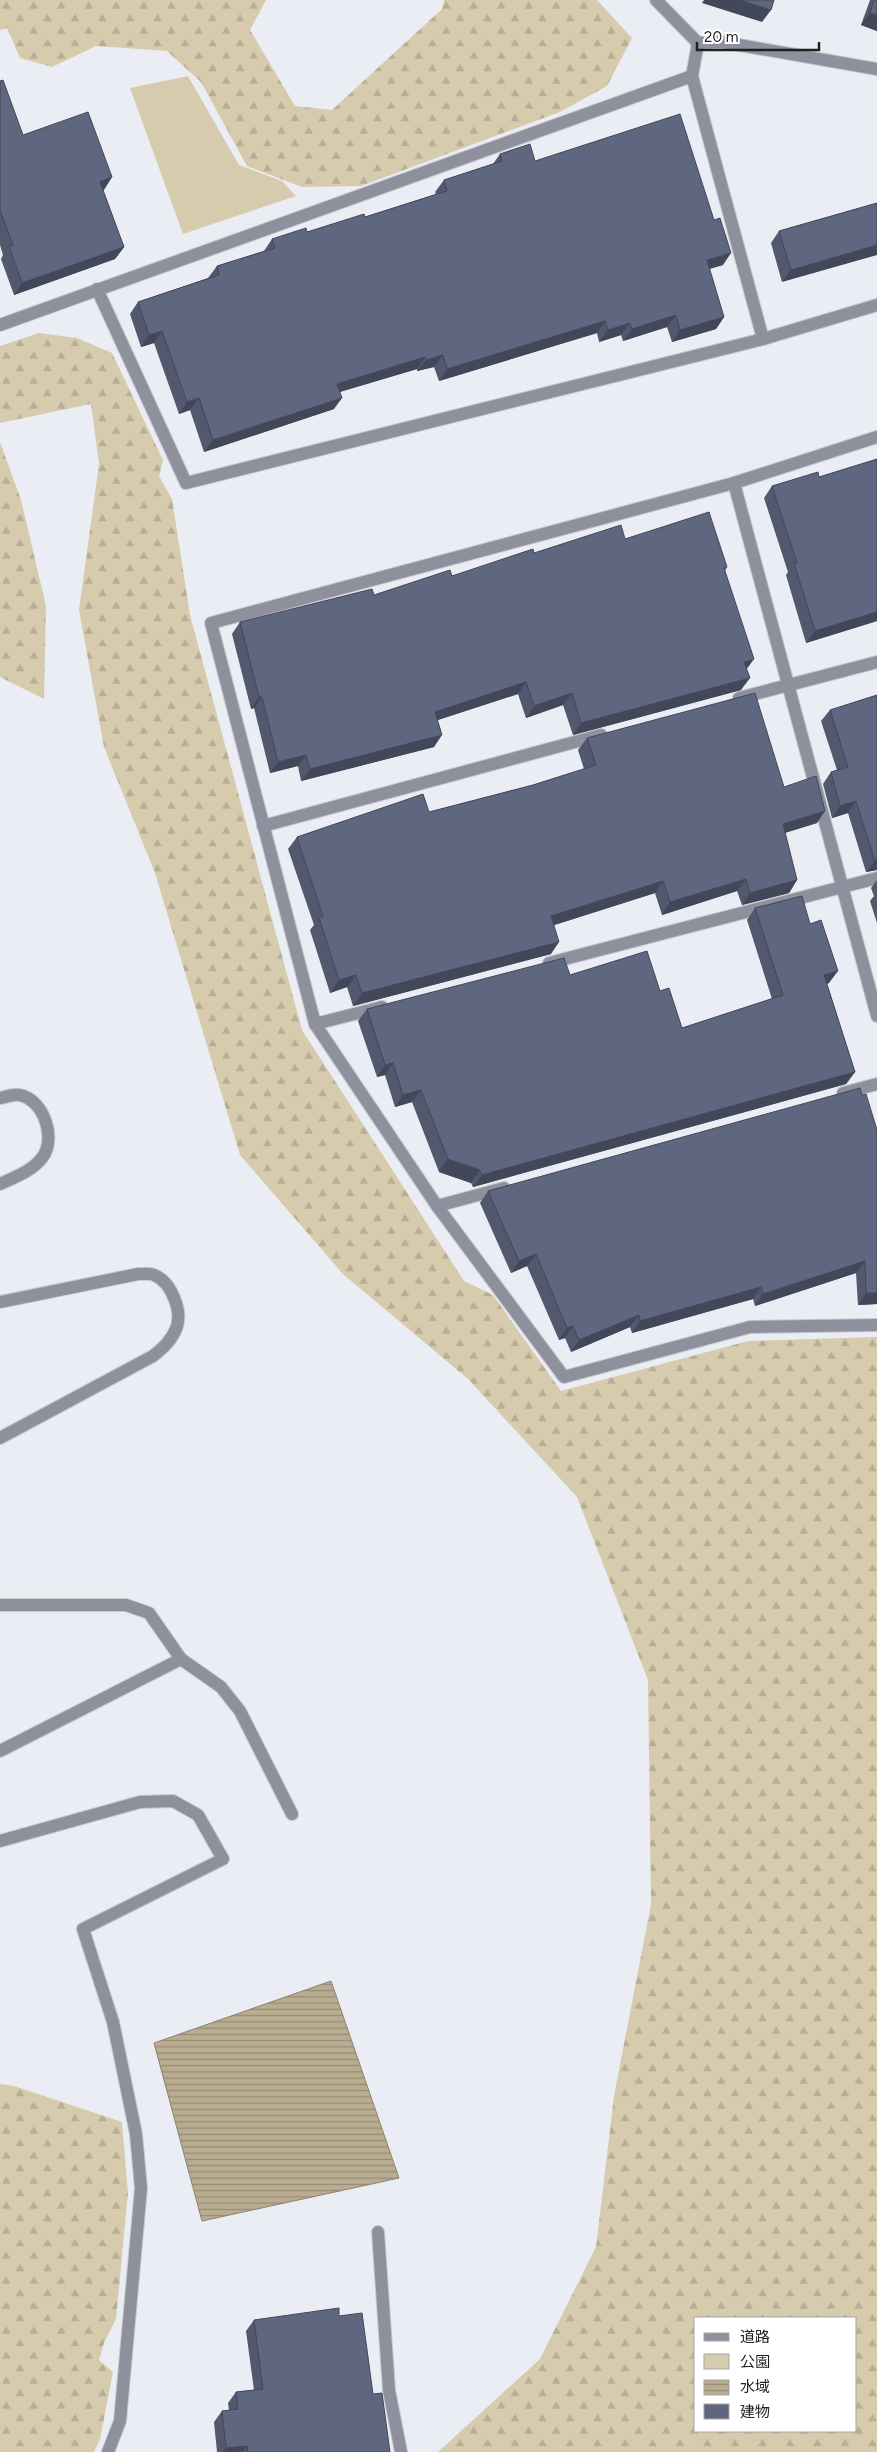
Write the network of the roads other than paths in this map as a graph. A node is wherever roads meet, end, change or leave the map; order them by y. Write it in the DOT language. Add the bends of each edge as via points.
graph roads {
  1 [pos="656,0"];
  2 [pos="698,42"];
  3 [pos="877,69"];
  4 [pos="692,76"];
  5 [pos="97,289"];
  6 [pos="877,305"];
  7 [pos="0,325"];
  8 [pos="763,339"];
  9 [pos="877,437"];
  10 [pos="734,482"];
  11 [pos="877,662"];
  12 [pos="789,684"];
  13 [pos="722,702"];
  14 [pos="617,730"];
  15 [pos="263,826"];
  16 [pos="877,878"];
  17 [pos="842,887"];
  18 [pos="535,967"];
  19 [pos="392,1004"];
  20 [pos="877,1016"];
  21 [pos="315,1024"];
  22 [pos="877,1084"];
  23 [pos="829,1097"];
  24 [pos="0,1098"];
  25 [pos="0,1184"];
  26 [pos="514,1185"];
  27 [pos="438,1206"];
  28 [pos="0,1302"];
  29 [pos="877,1325"];
  30 [pos="0,1438"];
  31 [pos="0,1605"];
  32 [pos="181,1659"];
  33 [pos="0,1751"];
  34 [pos="292,1814"];
  35 [pos="0,1841"];
  36 [pos="378,2232"];
  37 [pos="108,2452"];
  38 [pos="401,2452"];
  1 -- 2 [label="street"];
  2 -- 3 [label="street" via="722,42"];
  2 -- 4 [label="street"];
  4 -- 5 [label="street"];
  4 -- 8 [label="street"];
  5 -- 7 [label="street"];
  5 -- 8 [label="street" via="186,483"];
  6 -- 8 [label="street"];
  9 -- 10 [label="street"];
  10 -- 12 [label="street"];
  10 -- 15 [label="street" via="211,622"];
  11 -- 12 [label="street"];
  12 -- 13 [label="street"];
  12 -- 17 [label="street"];
  14 -- 15 [label="street"];
  15 -- 21 [label="street"];
  16 -- 17 [label="street"];
  17 -- 18 [label="street"];
  17 -- 20 [label="street"];
  19 -- 21 [label="street"];
  21 -- 27 [label="street"];
  22 -- 23 [label="street"];
  24 -- 25 [label="street" via="19,1095 33,1101 46,1120 50,1138 44,1156 31,1169"];
  26 -- 27 [label="street"];
  27 -- 29 [label="street" via="564,1377 750,1327"];
  28 -- 30 [label="street" via="138,1274 155,1275 169,1289 178,1306 177,1327 169,1342 153,1356"];
  31 -- 32 [label="street" via="126,1605 149,1612"];
  32 -- 33 [label="street"];
  32 -- 34 [label="street" via="221,1687 240,1711"];
  35 -- 37 [label="street" via="140,1802 173,1801 198,1815 223,1859 84,1929 113,2022 136,2134 141,2188 120,2420"];
  36 -- 38 [label="street" via="389,2390"];
}
